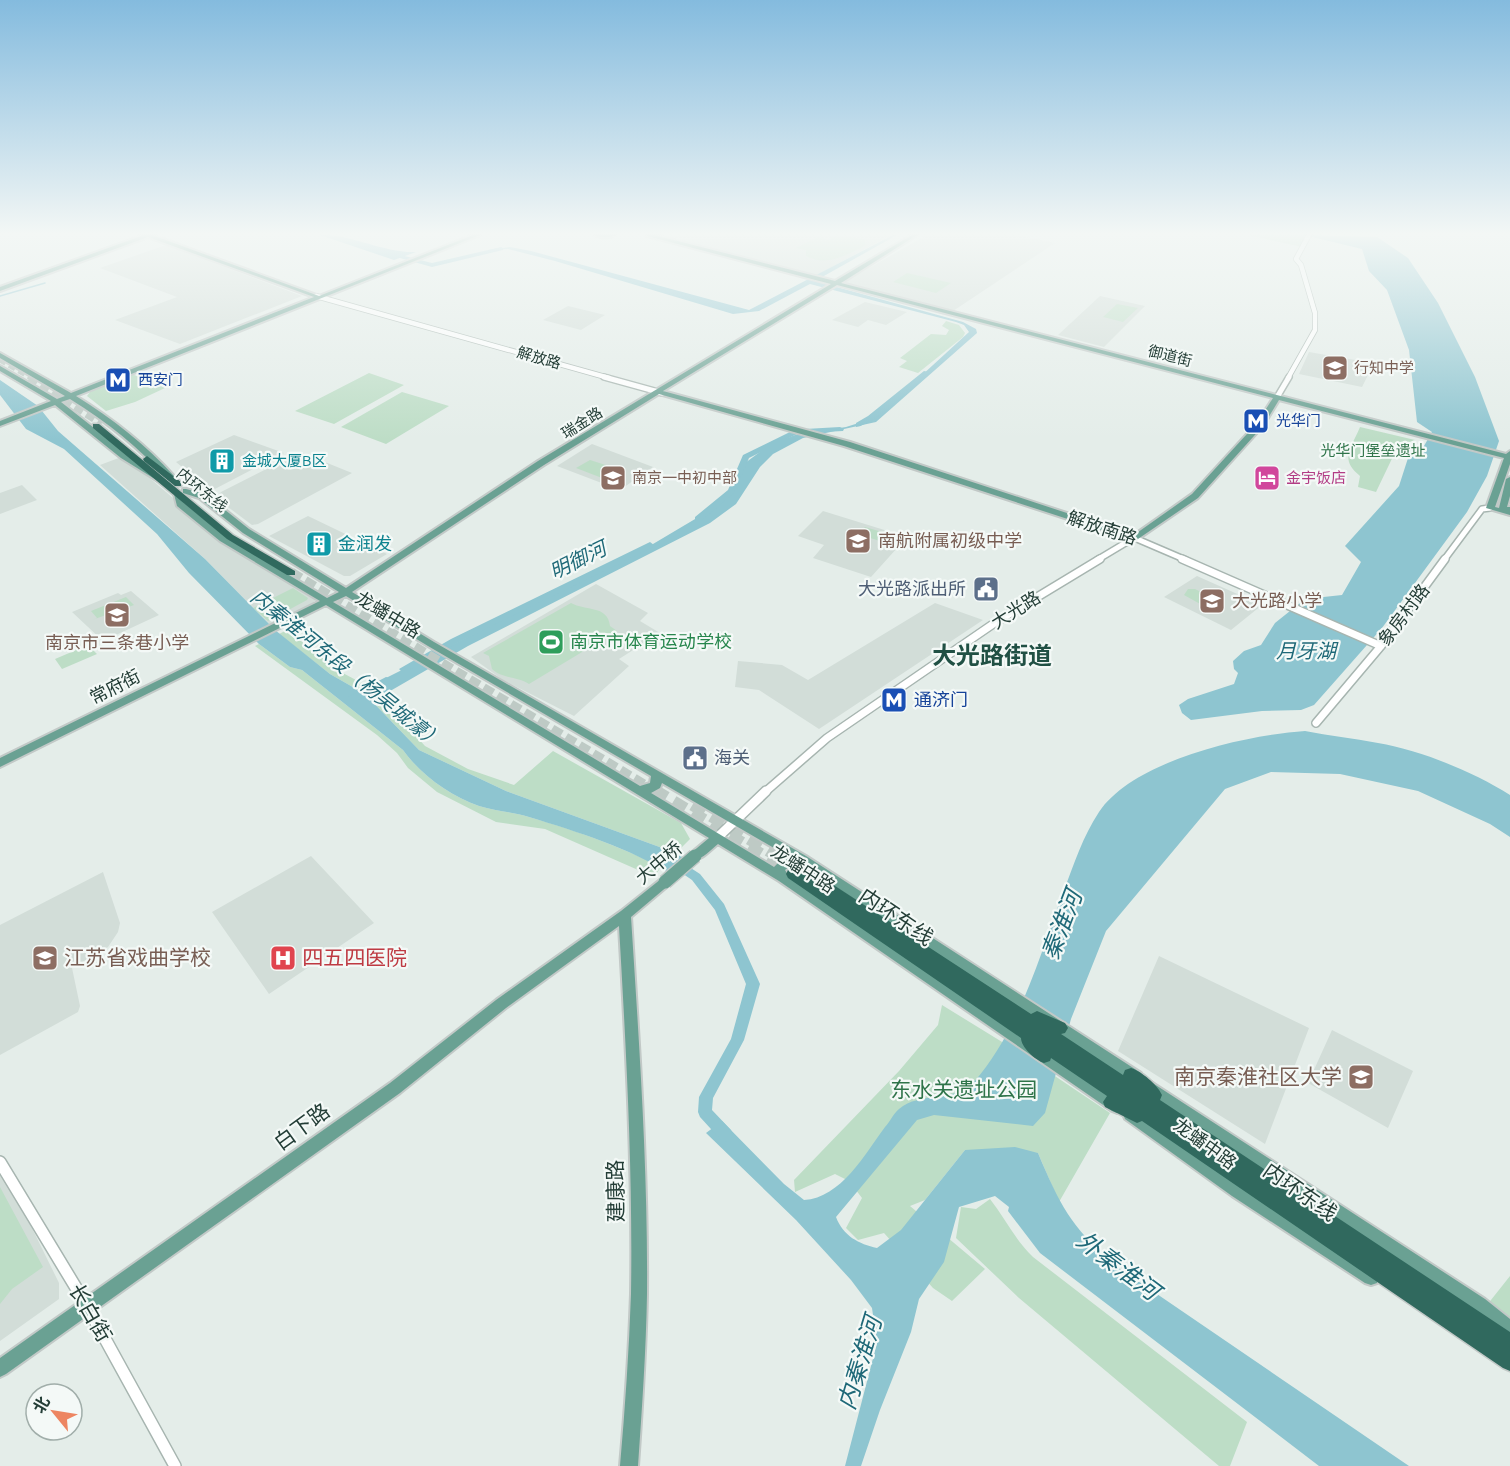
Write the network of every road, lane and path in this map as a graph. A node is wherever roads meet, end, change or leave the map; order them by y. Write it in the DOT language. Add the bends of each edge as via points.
graph roads {
  1 [pos="302,303"];
  2 [pos="341,303"];
  3 [pos="802,303"];
  4 [pos="914,303"];
  5 [pos="1312,303"];
  6 [pos="0,355"];
  7 [pos="2,371"];
  8 [pos="40,378"];
  9 [pos="27,383"];
  10 [pos="658,392"];
  11 [pos="70,394"];
  12 [pos="1277,397"];
  13 [pos="54,401"];
  14 [pos="92,410"];
  15 [pos="740,415"];
  16 [pos="74,417"];
  17 [pos="0,422"];
  18 [pos="1260,424"];
  19 [pos="847,444"];
  20 [pos="1509,455"];
  21 [pos="158,479"];
  22 [pos="171,479"];
  23 [pos="1510,479"];
  24 [pos="181,497"];
  25 [pos="1490,508"];
  26 [pos="1508,511"];
  27 [pos="1135,538"];
  28 [pos="295,572"];
  29 [pos="346,592"];
  30 [pos="326,602"];
  31 [pos="365,604"];
  32 [pos="347,614"];
  33 [pos="1382,646"];
  34 [pos="1316,723"];
  35 [pos="0,763"];
  36 [pos="656,775"];
  37 [pos="638,790"];
  38 [pos="735,820"];
  39 [pos="717,838"];
  40 [pos="794,870"];
  41 [pos="624,915"];
  42 [pos="1006,1011"];
  43 [pos="1060,1028"];
  44 [pos="1067,1052"];
  45 [pos="1044,1056"];
  46 [pos="1131,1074"];
  47 [pos="1111,1102"];
  48 [pos="1186,1132"];
  49 [pos="0,1162"];
  50 [pos="1342,1239"];
  51 [pos="87,1306"];
  52 [pos="1510,1329"];
  53 [pos="1510,1343"];
  54 [pos="1510,1361"];
  55 [pos="0,1368"];
  56 [pos="1510,1370"];
  57 [pos="175,1466"];
  58 [pos="629,1466"];
  1 -- 11 [label="main road"];
  2 -- 10 [label="street, 解放路"];
  3 -- 10 [label="main road"];
  4 -- 12 [label="main road, 御道街"];
  5 -- 12 [label="street" via="1315,330"];
  6 -- 8 [label="main road"];
  7 -- 9 [label="main road"];
  8 -- 9 [label="main road" via="41,384"];
  8 -- 11 [label="main road"];
  9 -- 13 [label="main road"];
  10 -- 15 [label="street"];
  10 -- 29 [label="main road, 常府街"];
  11 -- 13 [label="main road"];
  11 -- 14 [label="main road"];
  12 -- 18 [label="main road"];
  12 -- 20 [label="main road, 御道街"];
  13 -- 16 [label="main road"];
  13 -- 17 [label="main road"];
  14 -- 16 [label="main road"];
  14 -- 22 [label="main road" via="144,450"];
  15 -- 19 [label="main road"];
  16 -- 21 [label="main road"];
  18 -- 27 [label="street, 大光路" via="1195,496"];
  19 -- 27 [label="street, 解放南路"];
  20 -- 25 [label="main road"];
  21 -- 22 [label="highway, 内环东线" via="99,425"];
  21 -- 24 [label="highway, 内环东线"];
  22 -- 24 [label="highway, 内环东线"];
  23 -- 26 [label="main road"];
  24 -- 28 [label="highway, 内环东线" via="230,537"];
  24 -- 28 [label="main road, 龙蟠中路" via="202,496"];
  25 -- 26 [label="main road"];
  25 -- 33 [label="street, 象房村路" via="1482,509"];
  27 -- 33 [label="street, 解放南路"];
  27 -- 38 [label="street, 大光路" via="996,622 827,738"];
  28 -- 29 [label="main road, 龙蟠中路"];
  28 -- 30 [label="main road, 龙蟠中路"];
  29 -- 30 [label="main road, 常府街"];
  29 -- 31 [label="main road, 龙蟠中路"];
  30 -- 32 [label="main road, 龙蟠中路"];
  30 -- 35 [label="main road, 常府街"];
  31 -- 32 [label="main road"];
  31 -- 36 [label="main road, 龙蟠中路"];
  32 -- 37 [label="main road, 龙蟠中路"];
  33 -- 34 [label="street, 象房村路"];
  36 -- 37 [label="main road" via="656,785"];
  36 -- 38 [label="main road, 龙蟠中路"];
  37 -- 39 [label="main road, 龙蟠中路"];
  38 -- 39 [label="street, 大光路"];
  38 -- 40 [label="main road, 龙蟠中路"];
  39 -- 40 [label="main road, 龙蟠中路"];
  39 -- 41 [label="main road, 大中桥, bridge"];
  40 -- 42 [label="highway, 内环东线"];
  40 -- 42 [label="main road, 龙蟠中路"];
  41 -- 51 [label="main road, 白下路" via="385,1094"];
  41 -- 58 [label="main road, 建康路" via="634,1065 639,1269"];
  42 -- 43 [label="highway"];
  42 -- 44 [label="highway, 内环东线"];
  42 -- 45 [label="highway"];
  43 -- 44 [label="main road, 龙蟠中路"];
  44 -- 45 [label="main road, 龙蟠中路"];
  44 -- 46 [label="main road, 龙蟠中路"];
  44 -- 47 [label="main road, 龙蟠中路"];
  44 -- 48 [label="highway, 内环东线"];
  46 -- 48 [label="highway"];
  46 -- 52 [label="main road, 龙蟠中路"];
  47 -- 48 [label="highway"];
  47 -- 56 [label="main road, 龙蟠中路" via="1237,1191"];
  48 -- 50 [label="highway, 内环东线"];
  49 -- 51 [label="street, 长白街"];
  50 -- 53 [label="highway, 内环东线"];
  50 -- 54 [label="highway, 内环东线"];
  51 -- 55 [label="main road, 白下路"];
  51 -- 57 [label="street, 长白街"];
}
